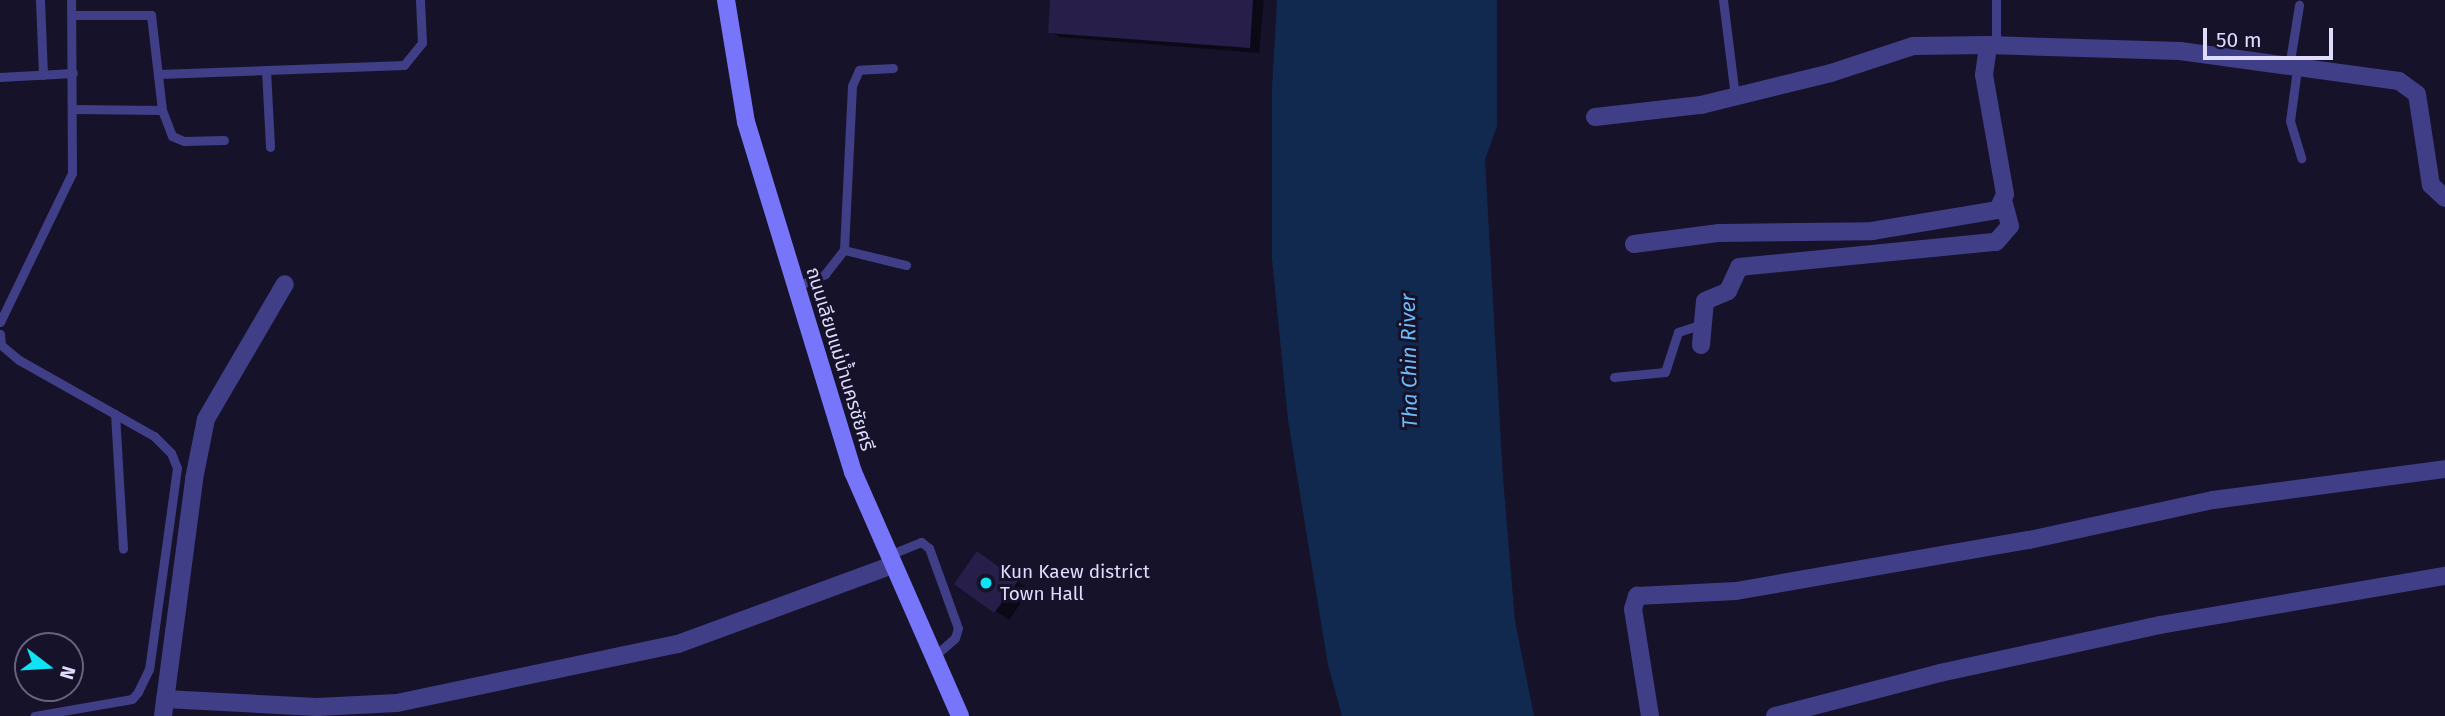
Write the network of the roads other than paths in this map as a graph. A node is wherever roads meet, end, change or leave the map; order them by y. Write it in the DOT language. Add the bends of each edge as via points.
graph roads {
  1 [pos="40,0"];
  2 [pos="71,0"];
  3 [pos="420,0"];
  4 [pos="726,0"];
  5 [pos="1723,0"];
  6 [pos="1996,0"];
  7 [pos="2299,5"];
  8 [pos="72,15"];
  9 [pos="1992,45"];
  10 [pos="893,68"];
  11 [pos="2293,68"];
  12 [pos="266,70"];
  13 [pos="73,73"];
  14 [pos="159,74"];
  15 [pos="43,75"];
  16 [pos="0,77"];
  17 [pos="1735,97"];
  18 [pos="74,109"];
  19 [pos="162,110"];
  20 [pos="1595,117"];
  21 [pos="224,140"];
  22 [pos="270,147"];
  23 [pos="2301,158"];
  24 [pos="2445,198"];
  25 [pos="2004,204"];
  26 [pos="1633,244"];
  27 [pos="845,250"];
  28 [pos="905,265"];
  29 [pos="285,284"];
  30 [pos="795,287"];
  31 [pos="0,322"];
  32 [pos="1700,325"];
  33 [pos="0,334"];
  34 [pos="1701,345"];
  35 [pos="1614,377"];
  36 [pos="115,414"];
  37 [pos="2445,469"];
  38 [pos="123,549"];
  39 [pos="890,560"];
  40 [pos="2445,576"];
  41 [pos="933,658"];
  42 [pos="164,708"];
  43 [pos="34,716"];
  44 [pos="960,716"];
  45 [pos="1650,716"];
  46 [pos="1775,716"];
  1 -- 15 [label="lane"];
  2 -- 8 [label="lane"];
  3 -- 12 [label="lane" via="422,43 404,65"];
  4 -- 30 [label="main road, ถนนเลียบแม่น้ำนครชัยศรี" via="746,122"];
  5 -- 17 [label="lane"];
  6 -- 9 [label="lane"];
  7 -- 11 [label="lane"];
  8 -- 13 [label="lane"];
  8 -- 14 [label="lane" via="151,15"];
  9 -- 11 [label="street" via="2139,48"];
  9 -- 17 [label="street" via="1913,47"];
  9 -- 25 [label="street" via="1984,75"];
  10 -- 27 [label="lane" via="859,70 852,86"];
  11 -- 23 [label="lane" via="2290,121"];
  11 -- 24 [label="street" via="2399,81 2411,87 2421,104 2431,185"];
  12 -- 14 [label="lane"];
  12 -- 22 [label="lane"];
  13 -- 15 [label="lane"];
  13 -- 18 [label="lane"];
  14 -- 19 [label="lane"];
  15 -- 16 [label="lane"];
  17 -- 20 [label="street"];
  18 -- 19 [label="lane"];
  18 -- 31 [label="lane" via="74,161 68,185"];
  19 -- 21 [label="lane" via="172,136 184,141"];
  25 -- 26 [label="street" via="1988,214 1912,227 1699,235"];
  25 -- 32 [label="street" via="2010,226 1996,242 1739,267 1728,291 1705,301"];
  27 -- 28 [label="lane"];
  27 -- 30 [label="lane" via="825,274"];
  29 -- 42 [label="street" via="206,419"];
  30 -- 39 [label="main road, ถนนเลียบแม่น้ำนครชัยศรี" via="853,472"];
  32 -- 34 [label="street"];
  32 -- 35 [label="lane" via="1678,332 1665,372"];
  33 -- 36 [label="lane" via="1,345 19,360"];
  36 -- 38 [label="lane"];
  36 -- 43 [label="lane" via="154,436 171,453 177,468 149,669 132,699"];
  37 -- 45 [label="street" via="2213,500 2029,540 1737,591 1637,596 1633,609"];
  39 -- 41 [label="main road, ถนนเลียบแม่น้ำนครชัยศรี"];
  39 -- 41 [label="lane" via="921,542 929,548 958,628 955,638"];
  39 -- 42 [label="street" via="678,644 397,703"];
  40 -- 46 [label="street" via="2160,625"];
  41 -- 44 [label="main road, ถนนเลียบแม่น้ำนครชัยศรี"];
}
